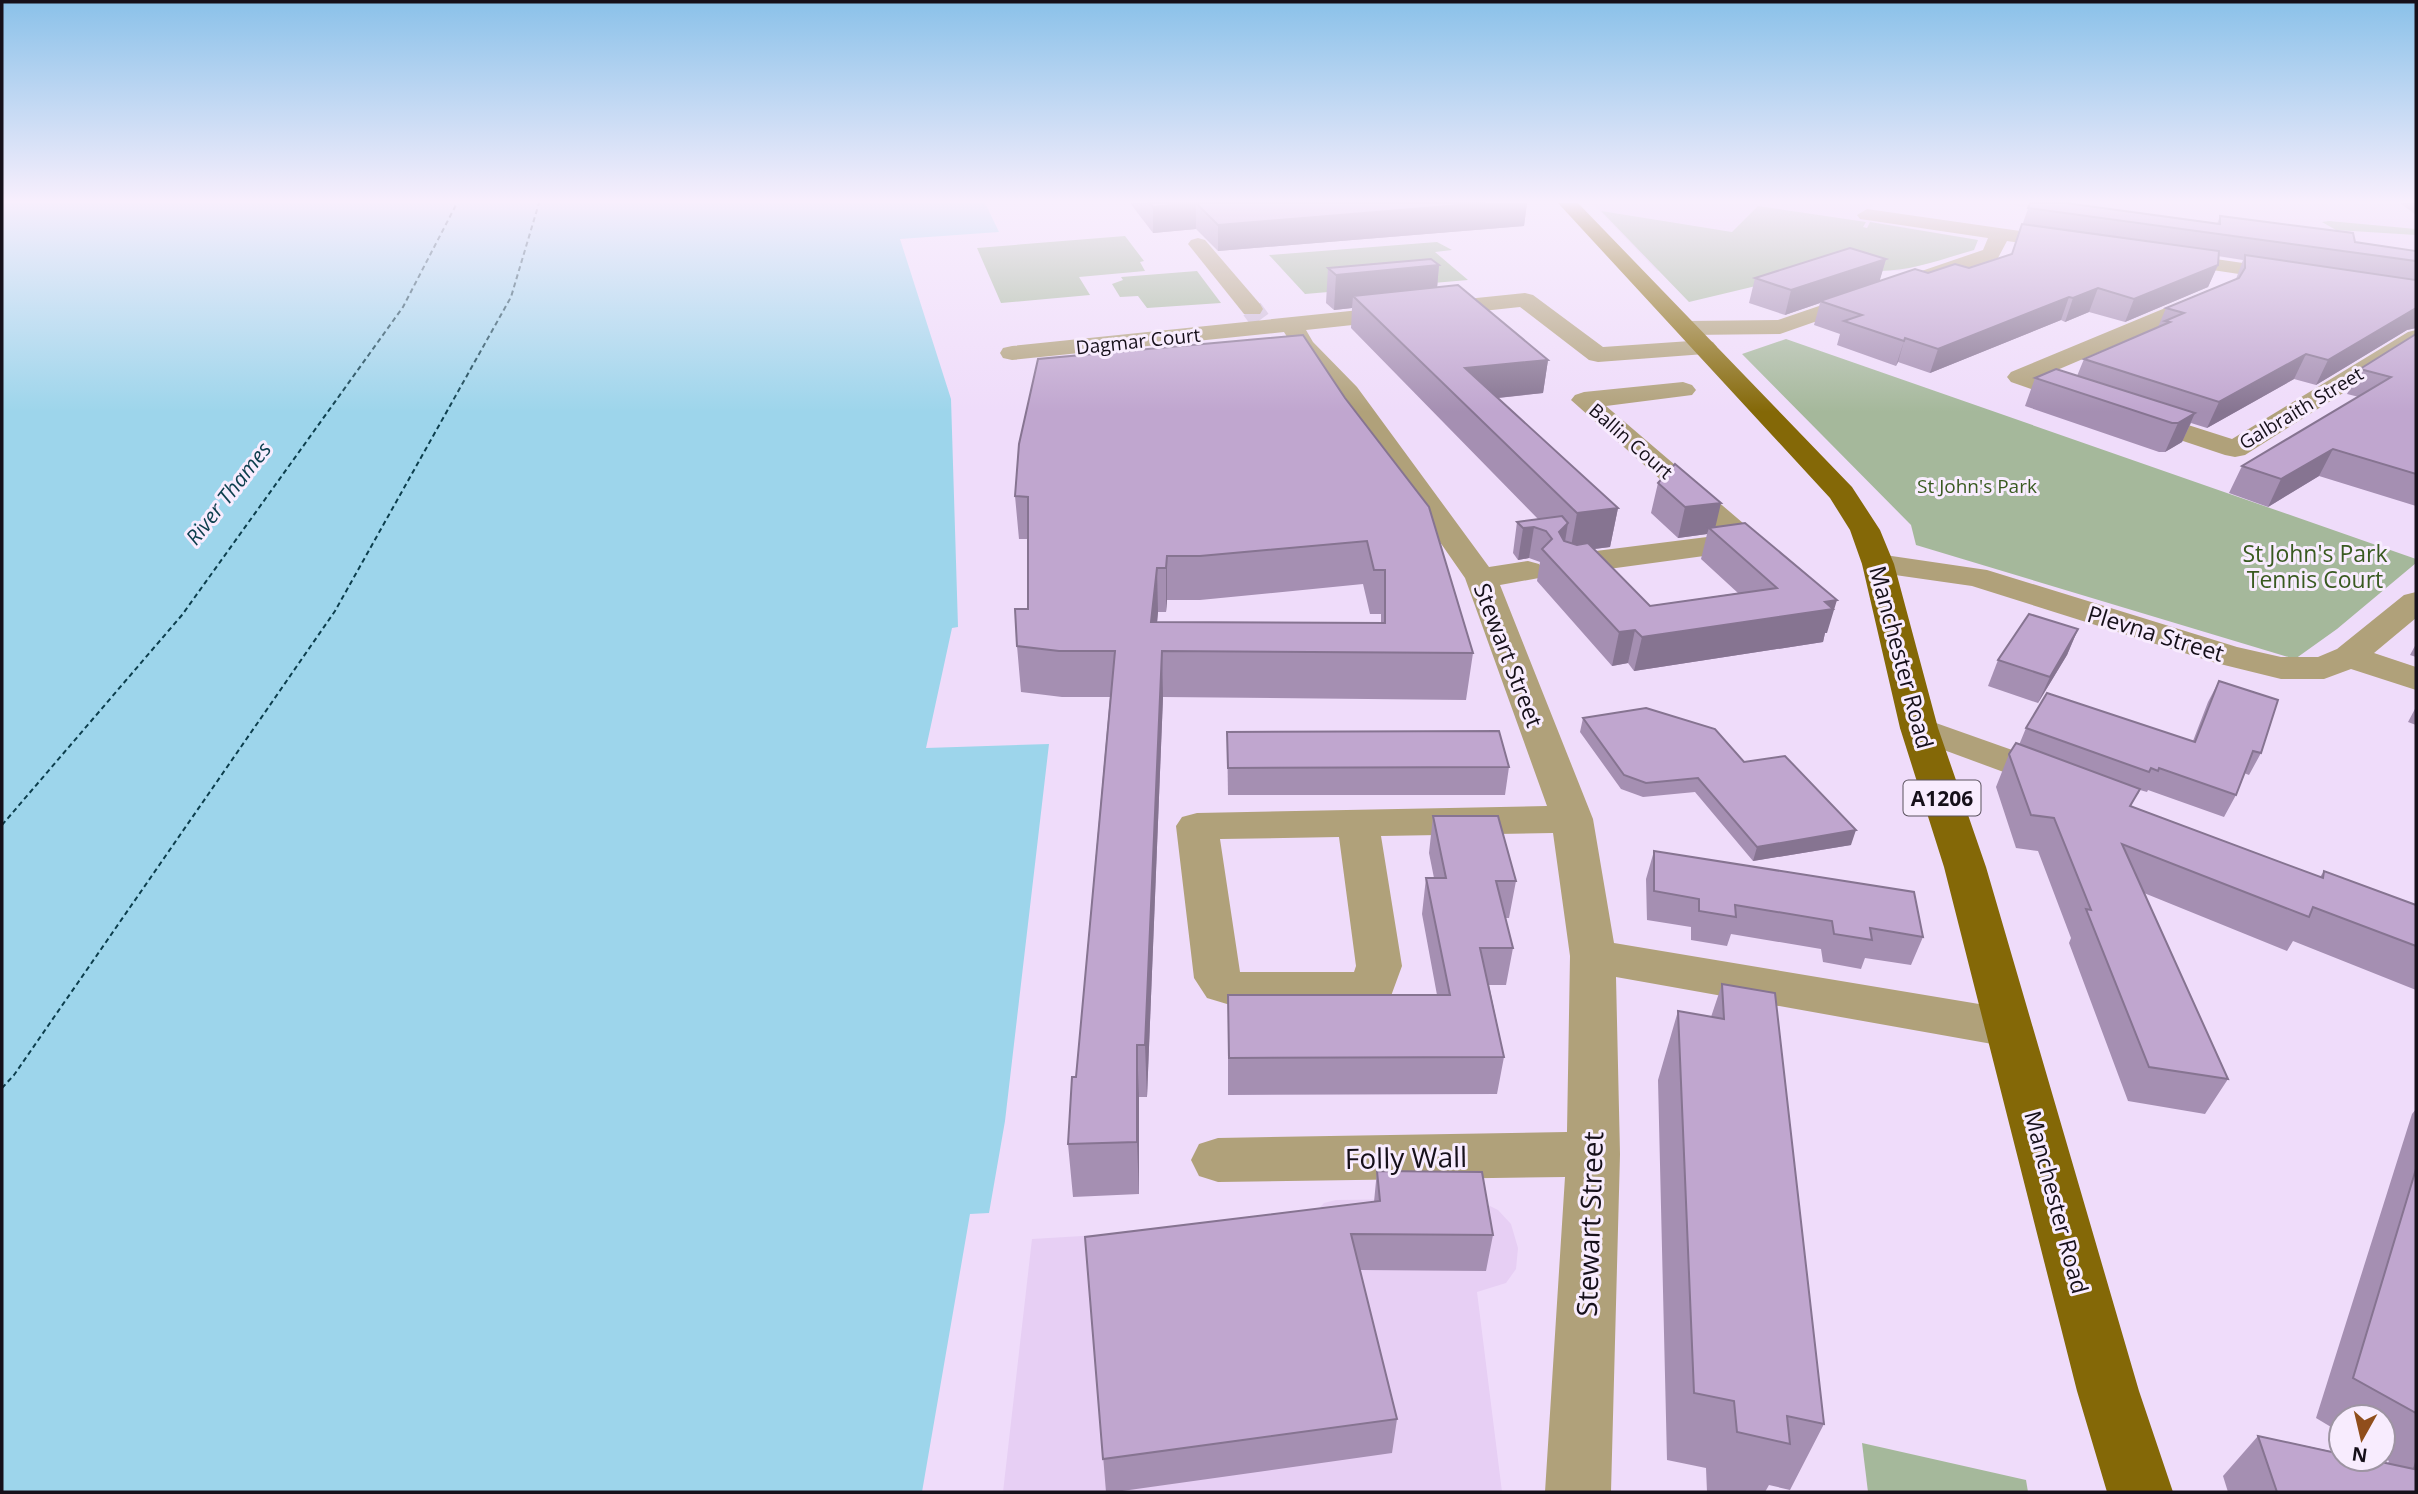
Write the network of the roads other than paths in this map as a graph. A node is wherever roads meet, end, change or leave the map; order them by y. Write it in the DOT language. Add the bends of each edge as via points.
graph roads {
  1 [pos="1224,273"];
  2 [pos="1634,273"];
  3 [pos="1937,273"];
  4 [pos="2222,273"];
  5 [pos="2271,273"];
  6 [pos="2308,278"];
  7 [pos="1267,321"];
  8 [pos="1696,337"];
  9 [pos="2416,337"];
  10 [pos="1012,354"];
  11 [pos="2377,363"];
  12 [pos="2403,370"];
  13 [pos="1684,390"];
  14 [pos="1572,564"];
  15 [pos="1878,564"];
  16 [pos="1528,570"];
  17 [pos="1480,578"];
  18 [pos="2416,602"];
  19 [pos="2349,656"];
  20 [pos="2416,679"];
  21 [pos="1919,728"];
  22 [pos="2087,790"];
  23 [pos="1572,819"];
  24 [pos="1358,823"];
  25 [pos="1593,956"];
  26 [pos="2009,1028"];
  27 [pos="1593,1154"];
  28 [pos="1218,1160"];
  29 [pos="1578,1492"];
  30 [pos="2140,1492"];
  1 -- 7 [label="street, Stewart Street"];
  2 -- 8 [label="main road, Manchester Road / A1206"];
  3 -- 8 [label="street" via="1780,327"];
  4 -- 11 [label="street, Galbraith Street" via="2220,293 2020,377 2235,449"];
  5 -- 6 [label="street"];
  7 -- 8 [label="street, Dagmar Court" via="1525,300 1598,355"];
  7 -- 10 [label="street, Dagmar Court"];
  7 -- 17 [label="street, Stewart Street" via="1304,346 1348,391"];
  8 -- 15 [label="main road, Manchester Road / A1206" via="1842,493 1865,530"];
  9 -- 11 [label="street, Galbraith Street"];
  11 -- 12 [label="street"];
  13 -- 14 [label="street, Ballin Court" via="1584,400 1748,541"];
  15 -- 19 [label="street, Plevna Street" via="1976,577 2228,656 2281,668 2323,668"];
  15 -- 21 [label="main road, Manchester Road / A1206"];
  16 -- 17 [label="street"];
  17 -- 23 [label="street, Stewart Street"];
  18 -- 19 [label="street, Plevna Street"];
  19 -- 20 [label="street"];
  21 -- 22 [label="street"];
  21 -- 26 [label="main road, Manchester Road / A1206" via="1965,867"];
  23 -- 24 [label="street"];
  23 -- 25 [label="street, Stewart Street"];
  24 -- 24 [label="street" via="1379,966 1374,984 1363,989 1237,990 1224,986 1217,978 1198,826"];
  25 -- 26 [label="street"];
  25 -- 27 [label="street, Stewart Street"];
  26 -- 30 [label="main road, Manchester Road / A1206"];
  27 -- 28 [label="street, Folly Wall"];
  27 -- 29 [label="street, Stewart Street"];
}
